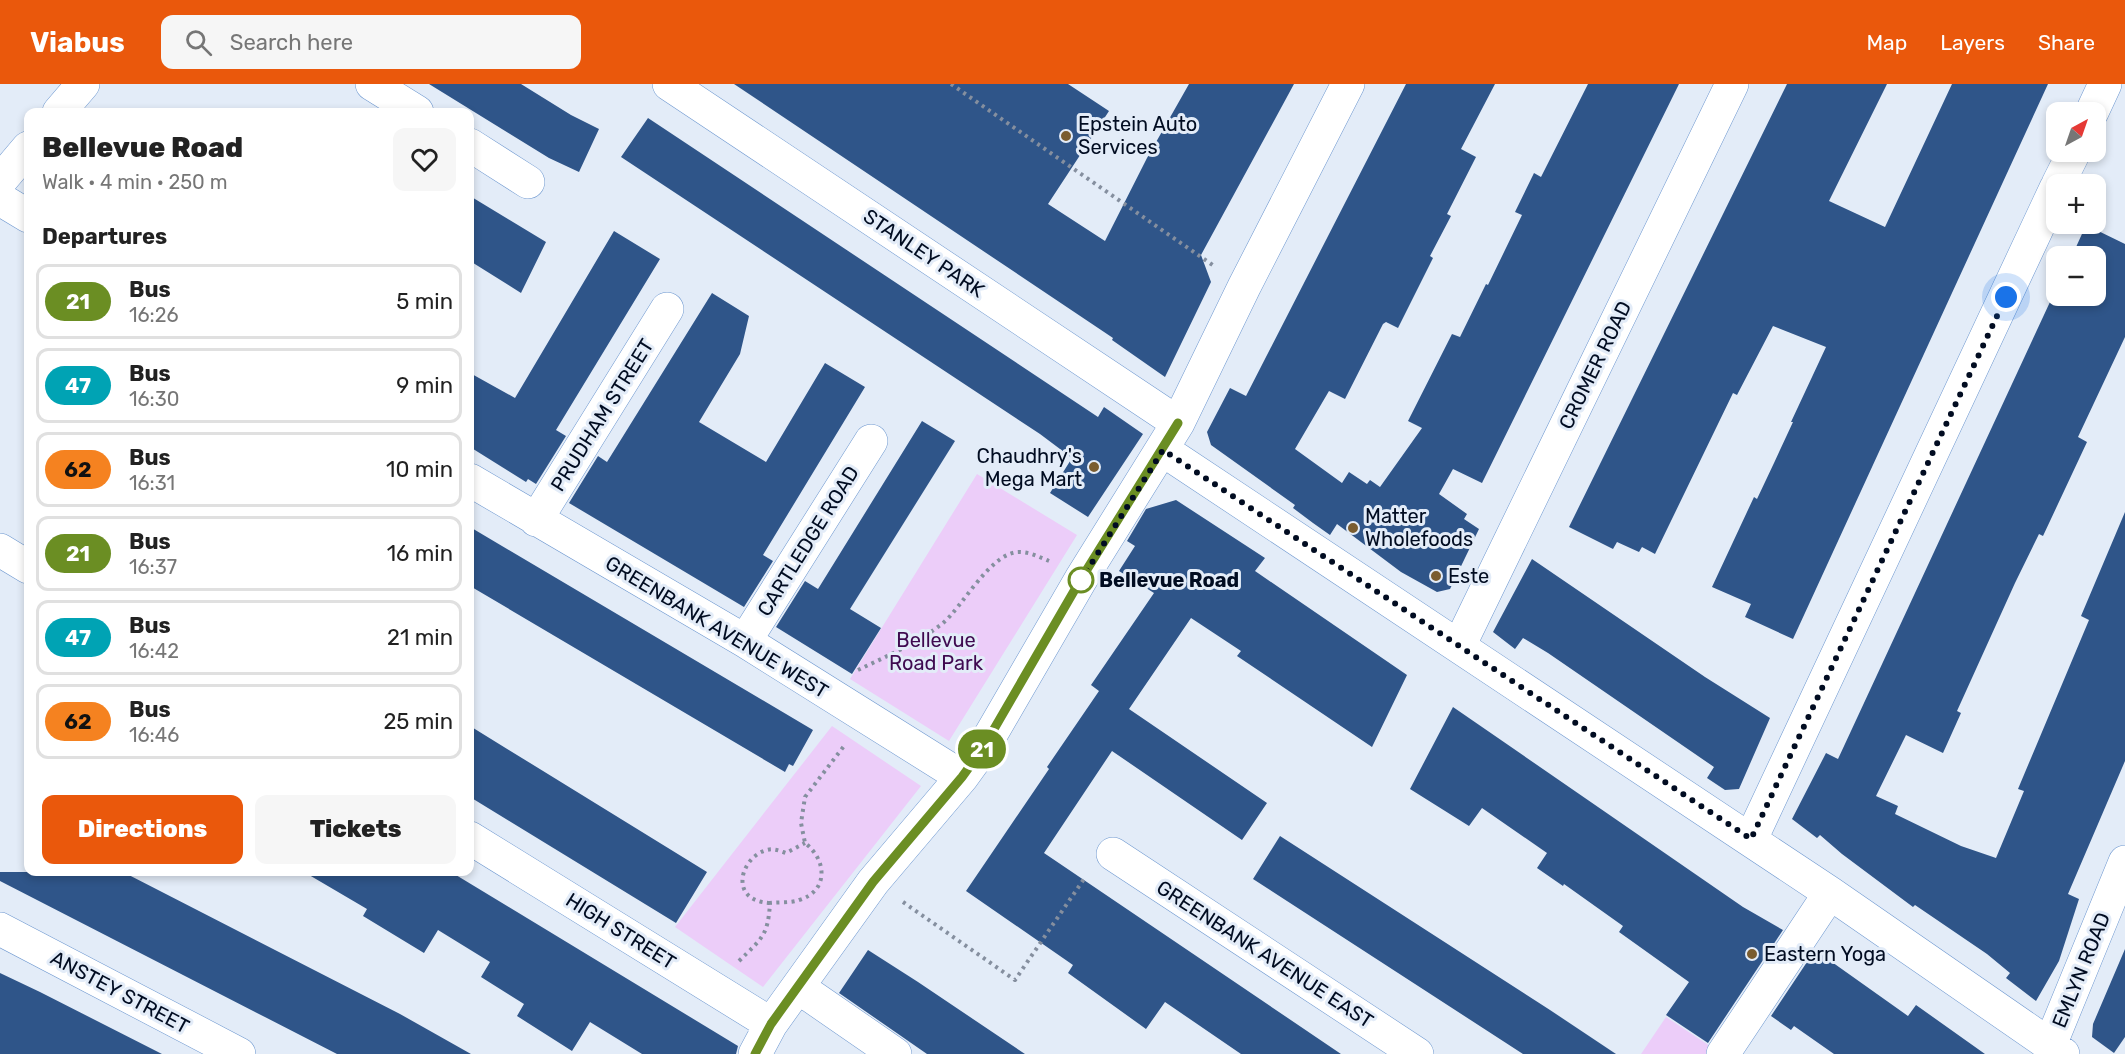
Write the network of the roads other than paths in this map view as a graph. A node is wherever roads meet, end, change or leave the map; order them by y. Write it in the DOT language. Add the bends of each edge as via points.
graph roads {
  1 [pos="83,84"];
  2 [pos="372,84"];
  3 [pos="669,84"];
  4 [pos="1348,84"];
  5 [pos="1731,84"];
  6 [pos="2105,84"];
  7 [pos="2097,102"];
  8 [pos="62,108"];
  9 [pos="411,108"];
  10 [pos="474,148"];
  11 [pos="24,153"];
  12 [pos="0,181"];
  13 [pos="528,182"];
  14 [pos="0,199"];
  15 [pos="2046,209"];
  16 [pos="24,214"];
  17 [pos="667,309"];
  18 [pos="1170,436"];
  19 [pos="871,441"];
  20 [pos="474,482"];
  21 [pos="536,520"];
  22 [pos="0,550"];
  23 [pos="24,565"];
  24 [pos="744,641"];
  25 [pos="1459,646"];
  26 [pos="962,777"];
  27 [pos="1751,839"];
  28 [pos="474,840"];
  29 [pos="1113,854"];
  30 [pos="2125,862"];
  31 [pos="1830,893"];
  32 [pos="0,929"];
  33 [pos="798,987"];
  34 [pos="771,1024"];
  35 [pos="2056,1050"];
  36 [pos="239,1054"];
  37 [pos="754,1054"];
  38 [pos="896,1054"];
  39 [pos="1417,1054"];
  40 [pos="1723,1054"];
  1 -- 8 [label="street"];
  2 -- 9 [label="street"];
  3 -- 18 [label="street, STANLEY PARK"];
  4 -- 18 [label="street"];
  5 -- 25 [label="street, CROMER ROAD"];
  6 -- 7 [label="street"];
  10 -- 13 [label="street"];
  11 -- 12 [label="street"];
  14 -- 16 [label="street"];
  15 -- 27 [label="street"];
  17 -- 21 [label="street, PRUDHAM STREET"];
  18 -- 25 [label="street, STANLEY PARK"];
  18 -- 26 [label="street"];
  19 -- 24 [label="street, CARTLEDGE ROAD"];
  20 -- 21 [label="street, GREENBANK AVENUE WEST"];
  21 -- 24 [label="street, GREENBANK AVENUE WEST"];
  22 -- 23 [label="street"];
  24 -- 26 [label="street, GREENBANK AVENUE WEST"];
  25 -- 27 [label="street, STANLEY PARK"];
  26 -- 33 [label="street" via="873,882"];
  27 -- 31 [label="street, STANLEY PARK"];
  28 -- 34 [label="street, HIGH STREET"];
  29 -- 39 [label="street, GREENBANK AVENUE EAST"];
  30 -- 35 [label="street, EMLYN ROAD"];
  31 -- 35 [label="street, STANLEY PARK"];
  31 -- 40 [label="street"];
  32 -- 36 [label="street, ANSTEY STREET"];
  33 -- 34 [label="street"];
  33 -- 38 [label="street"];
  34 -- 37 [label="street"];
}
